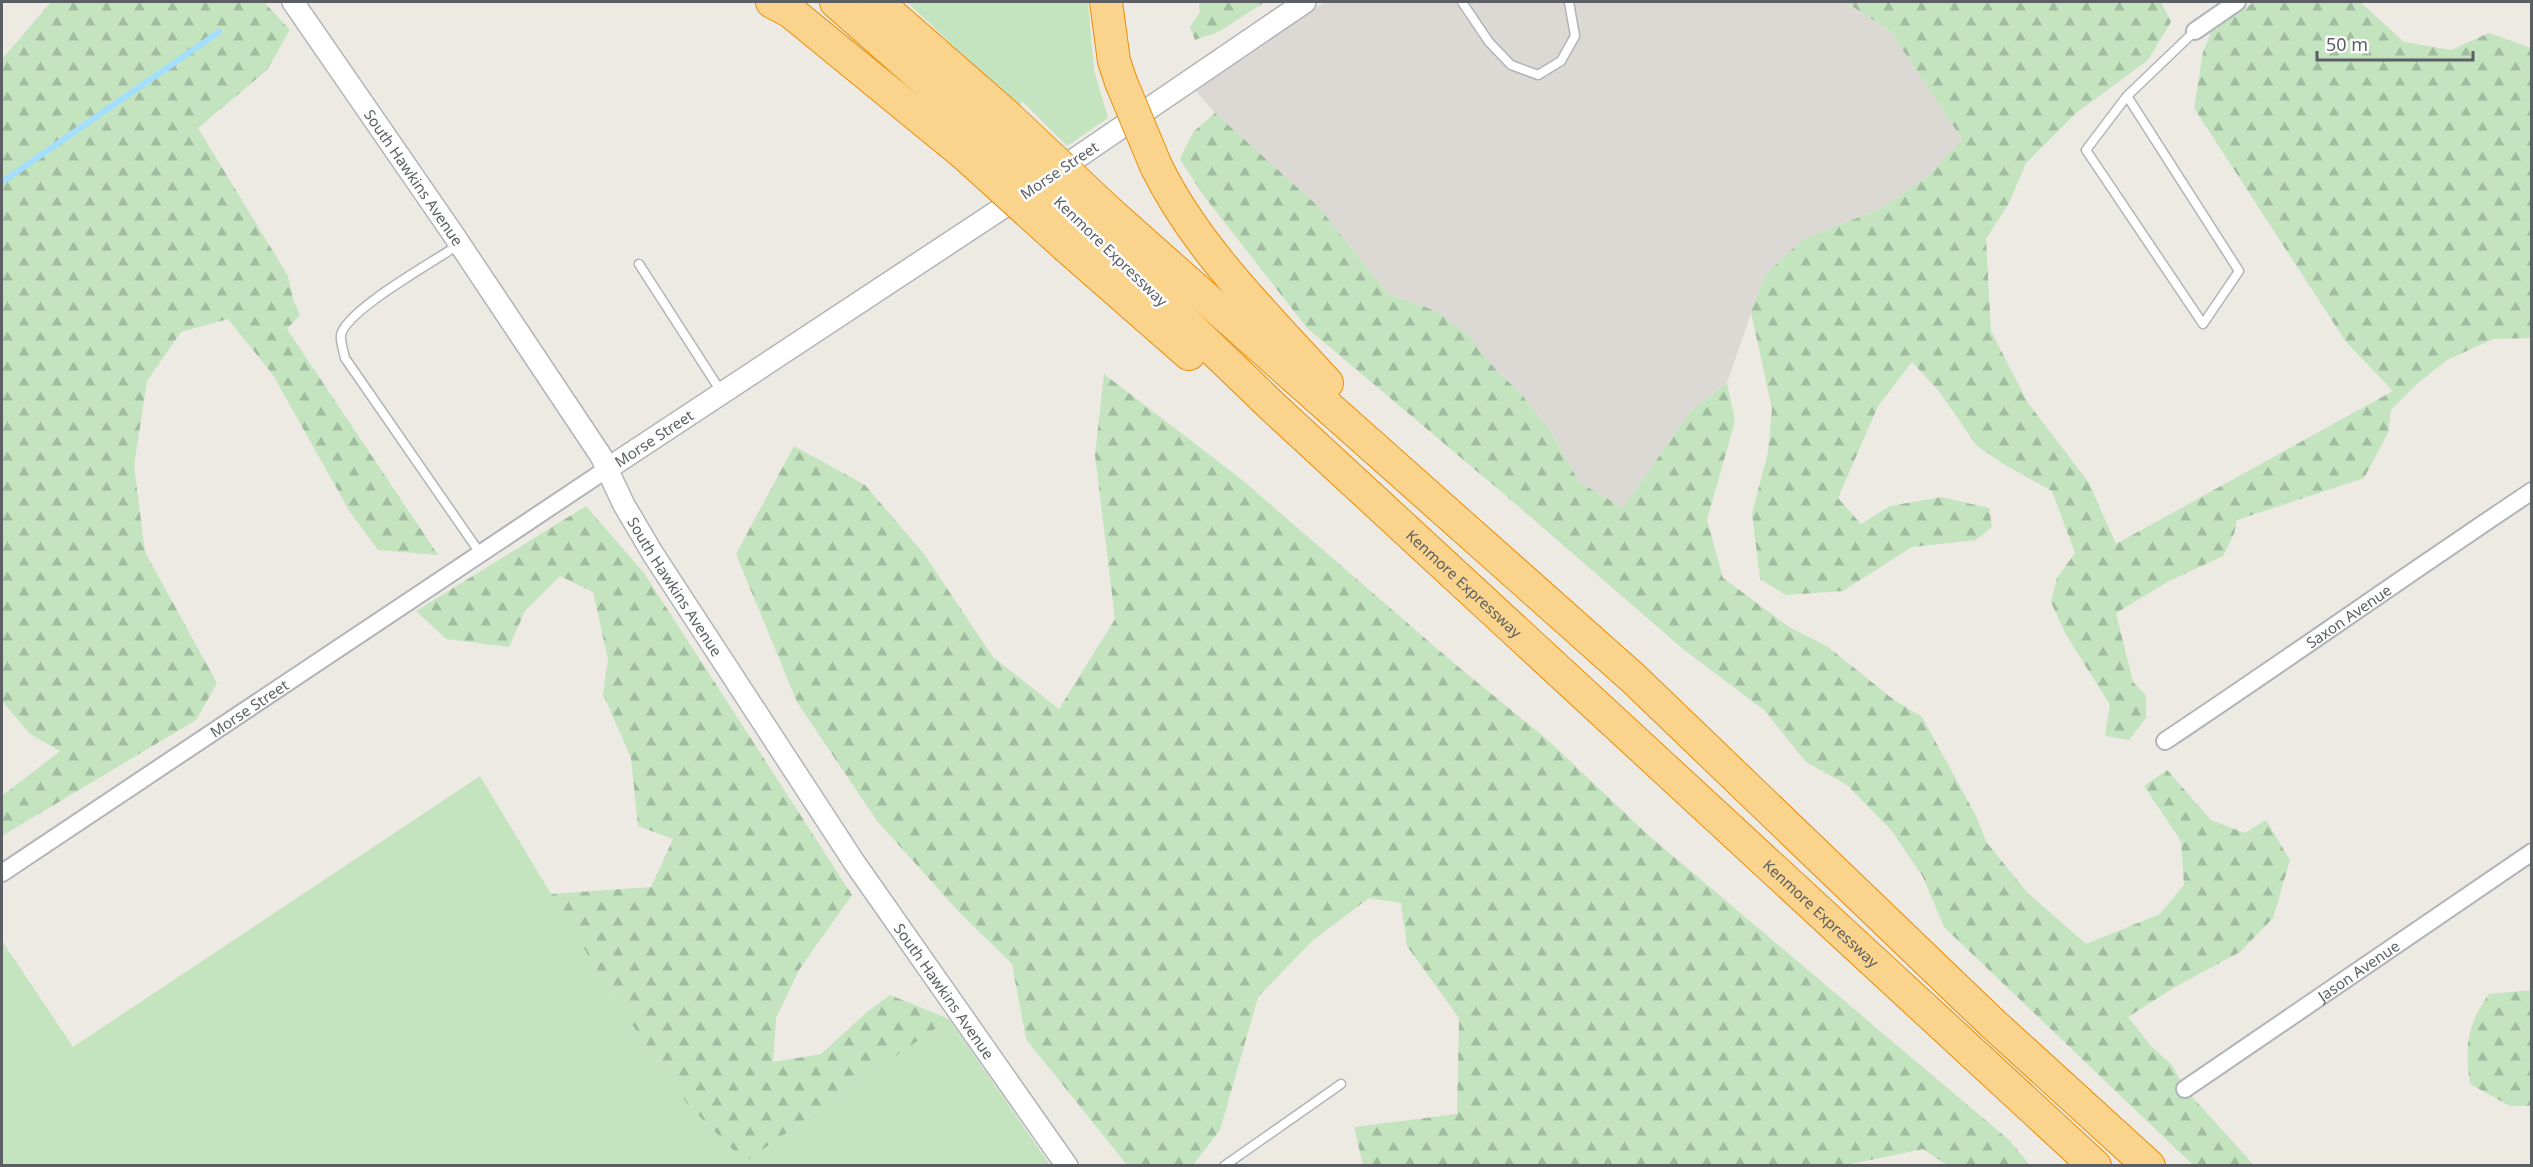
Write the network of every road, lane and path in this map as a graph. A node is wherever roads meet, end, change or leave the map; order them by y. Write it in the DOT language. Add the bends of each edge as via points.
graph roads {
  1 [pos="293,2"];
  2 [pos="772,2"];
  3 [pos="836,2"];
  4 [pos="877,2"];
  5 [pos="1106,2"];
  6 [pos="1305,2"];
  7 [pos="1462,2"];
  8 [pos="1569,2"];
  9 [pos="2237,2"];
  10 [pos="2195,31"];
  11 [pos="2127,96"];
  12 [pos="996,125"];
  13 [pos="1089,231"];
  14 [pos="460,244"];
  15 [pos="639,264"];
  16 [pos="722,393"];
  17 [pos="607,469"];
  18 [pos="2532,490"];
  19 [pos="1430,498"];
  20 [pos="480,553"];
  21 [pos="2165,741"];
  22 [pos="2532,852"];
  23 [pos="2,873"];
  24 [pos="1341,1084"];
  25 [pos="2185,1089"];
  26 [pos="1066,1166"];
  27 [pos="1224,1166"];
  28 [pos="2095,1166"];
  29 [pos="2149,1166"];
  1 -- 14 [label="street, South Hawkins Avenue"];
  2 -- 13 [label="highway, bridge" via="791,12 962,152"];
  3 -- 12 [label="highway, Kenmore Expressway"];
  4 -- 12 [label="highway"];
  5 -- 19 [label="highway, bridge" via="1114,61 1170,196 1231,276"];
  6 -- 16 [label="street, Morse Street"];
  7 -- 8 [label="lane" via="1489,42 1511,64 1538,75 1561,61 1575,36"];
  9 -- 10 [label="street"];
  10 -- 11 [label="lane"];
  11 -- 11 [label="lane" via="2239,271 2203,324 2086,150"];
  12 -- 13 [label="highway, Kenmore Expressway, bridge"];
  13 -- 19 [label="highway"];
  13 -- 28 [label="highway, Kenmore Expressway" via="1332,480 1529,643"];
  14 -- 17 [label="street, South Hawkins Avenue"];
  14 -- 20 [label="lane" via="368,304 348,320 341,336 345,358"];
  15 -- 16 [label="lane"];
  16 -- 17 [label="street, Morse Street"];
  17 -- 20 [label="street, Morse Street"];
  17 -- 26 [label="street, South Hawkins Avenue" via="653,554 758,717"];
  18 -- 21 [label="street, Saxon Avenue"];
  19 -- 29 [label="highway" via="1633,678 1991,1022"];
  20 -- 23 [label="street, Morse Street"];
  22 -- 25 [label="street, Jason Avenue"];
  24 -- 27 [label="lane"];
}
